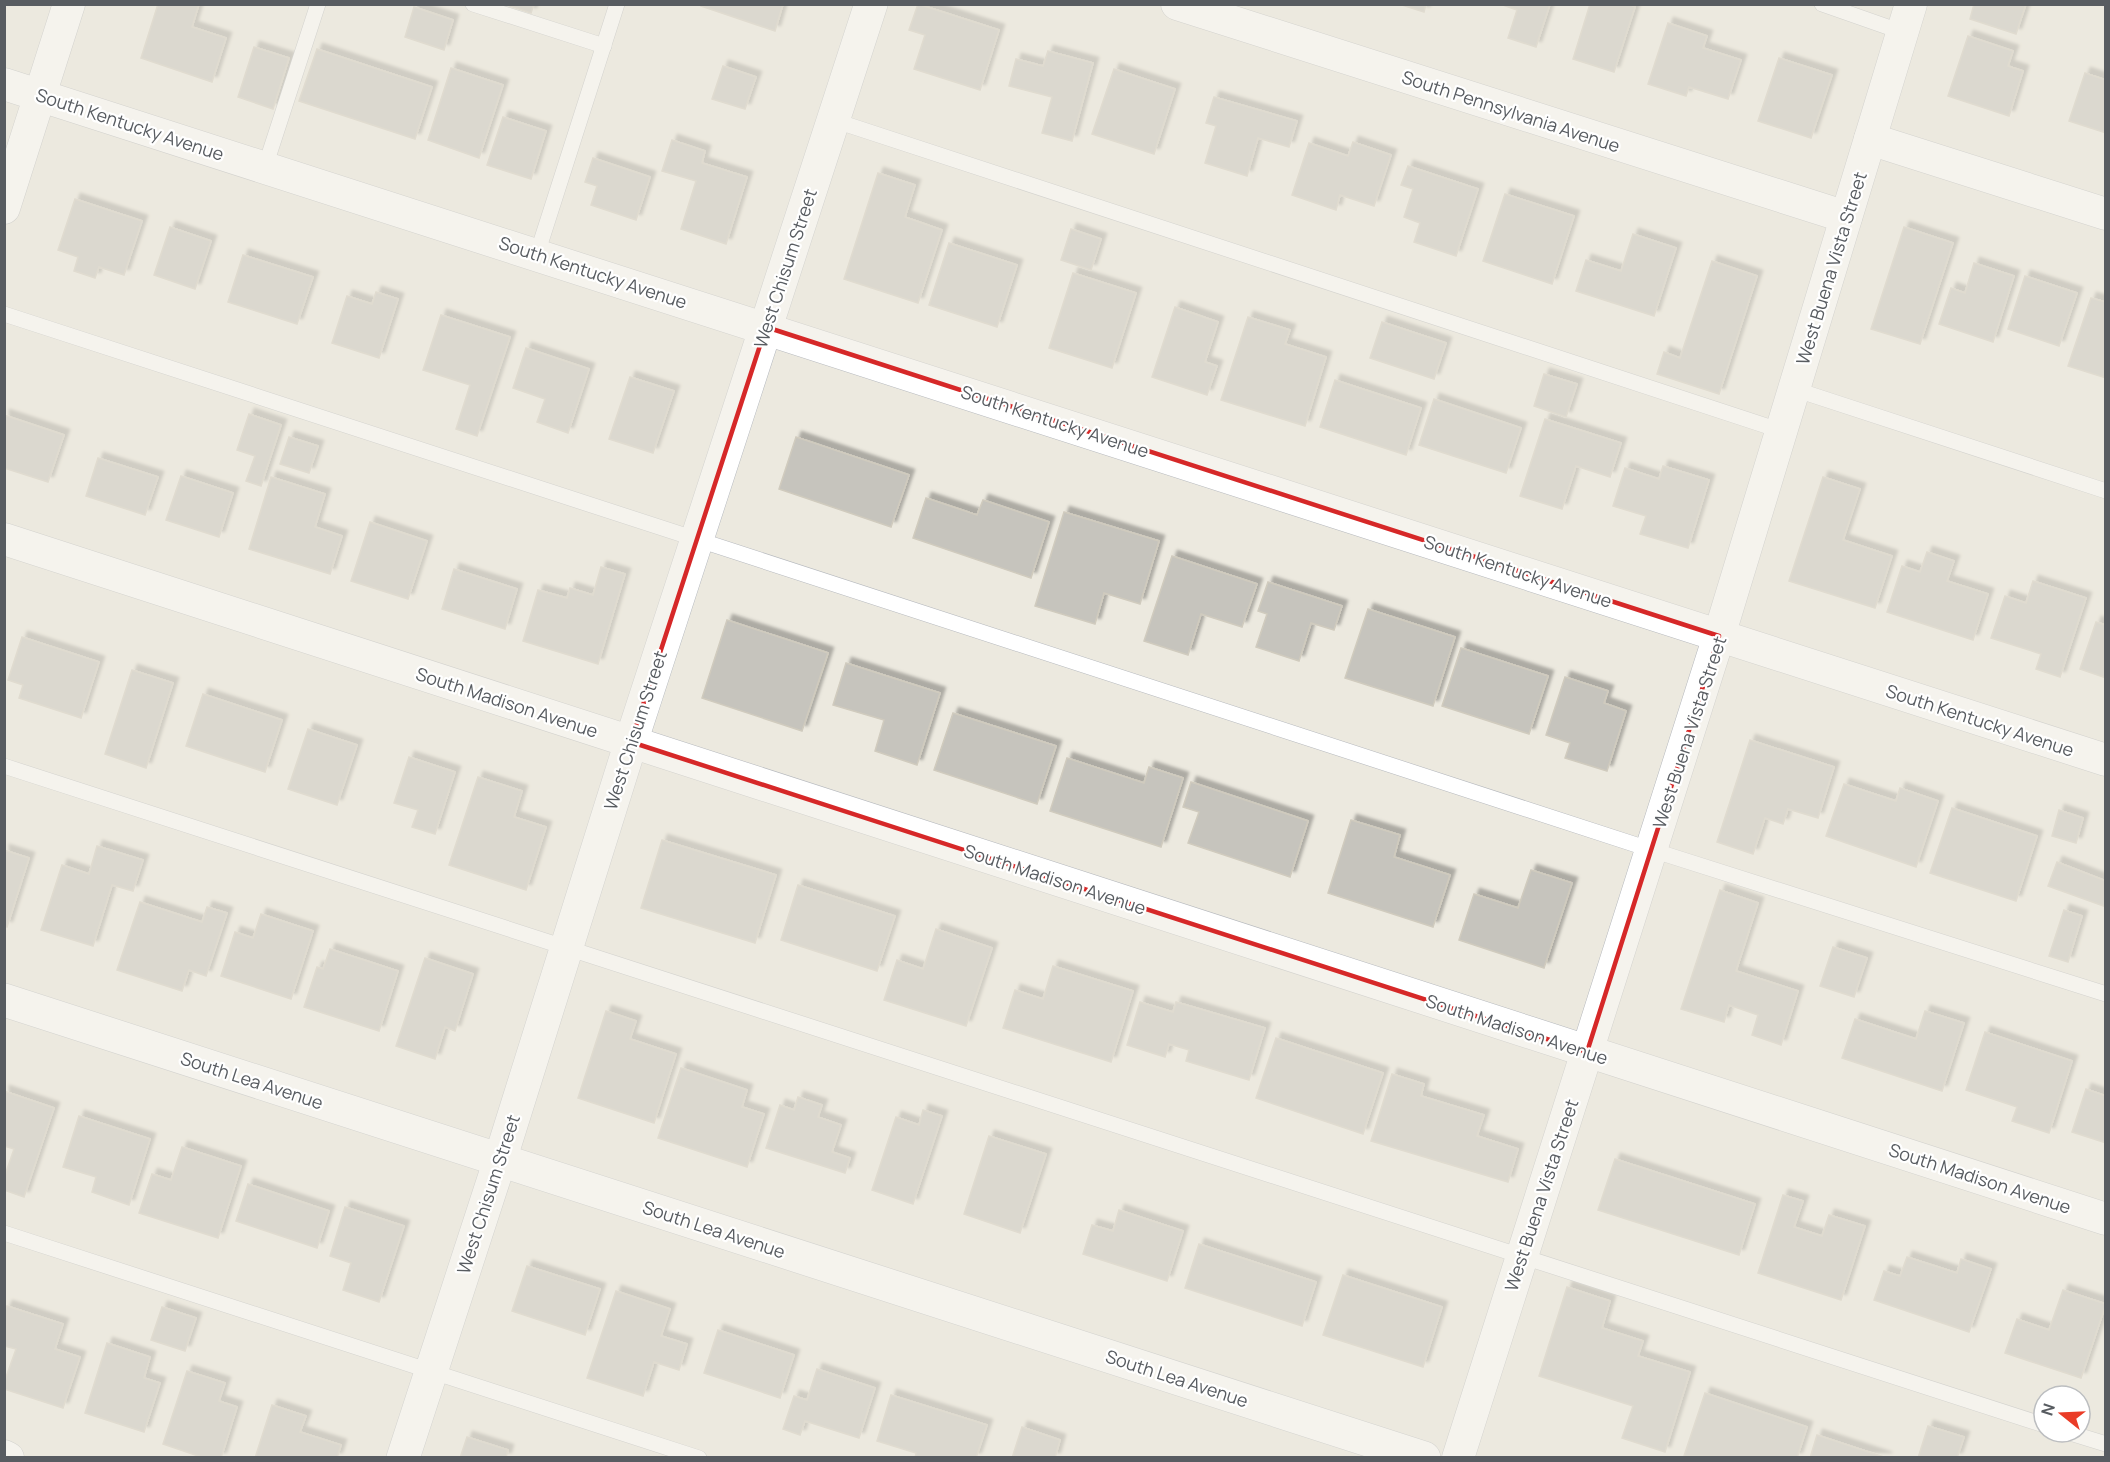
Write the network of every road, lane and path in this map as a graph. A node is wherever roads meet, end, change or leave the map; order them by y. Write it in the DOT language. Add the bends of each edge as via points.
graph roads {
  1 [pos="69,4"];
  2 [pos="318,4"];
  3 [pos="473,4"];
  4 [pos="617,4"];
  5 [pos="871,4"];
  6 [pos="1177,4"];
  7 [pos="1822,4"];
  8 [pos="1906,18"];
  9 [pos="604,46"];
  10 [pos="4,84"];
  11 [pos="40,95"];
  12 [pos="833,120"];
  13 [pos="1870,140"];
  14 [pos="265,167"];
  15 [pos="4,208"];
  16 [pos="2106,214"];
  17 [pos="1846,217"];
  18 [pos="537,254"];
  19 [pos="4,314"];
  20 [pos="766,327"];
  21 [pos="1794,389"];
  22 [pos="1782,431"];
  23 [pos="2106,491"];
  24 [pos="697,538"];
  25 [pos="4,539"];
  26 [pos="1719,636"];
  27 [pos="631,742"];
  28 [pos="2106,760"];
  29 [pos="4,766"];
  30 [pos="1652,850"];
  31 [pos="566,949"];
  32 [pos="2106,994"];
  33 [pos="4,1000"];
  34 [pos="1587,1052"];
  35 [pos="500,1160"];
  36 [pos="2106,1219"];
  37 [pos="4,1233"];
  38 [pos="1522,1256"];
  39 [pos="431,1371"];
  40 [pos="2032,1421"];
  41 [pos="403,1458"];
  42 [pos="699,1458"];
  43 [pos="1424,1458"];
  44 [pos="1458,1458"];
  1 -- 11 [label="street"];
  2 -- 14 [label="lane"];
  3 -- 9 [label="lane"];
  4 -- 9 [label="lane"];
  5 -- 12 [label="street, West Chisum Street"];
  6 -- 17 [label="street, South Pennsylvania Avenue"];
  7 -- 8 [label="lane"];
  8 -- 13 [label="street, West Buena Vista Street"];
  9 -- 18 [label="lane"];
  10 -- 11 [label="street, South Kentucky Avenue"];
  11 -- 14 [label="street, South Kentucky Avenue"];
  11 -- 15 [label="street"];
  12 -- 20 [label="street, West Chisum Street"];
  12 -- 22 [label="lane"];
  13 -- 16 [label="street"];
  13 -- 17 [label="street, West Buena Vista Street"];
  14 -- 18 [label="street, South Kentucky Avenue"];
  17 -- 21 [label="street, West Buena Vista Street"];
  18 -- 20 [label="street, South Kentucky Avenue"];
  19 -- 24 [label="lane"];
  20 -- 24 [label="street, West Chisum Street"];
  20 -- 26 [label="street, South Kentucky Avenue"];
  21 -- 22 [label="street, West Buena Vista Street"];
  21 -- 23 [label="lane"];
  22 -- 26 [label="street, West Buena Vista Street"];
  24 -- 27 [label="street, West Chisum Street"];
  24 -- 30 [label="lane"];
  25 -- 27 [label="street, South Madison Avenue"];
  26 -- 28 [label="street, South Kentucky Avenue"];
  26 -- 30 [label="street, West Buena Vista Street"];
  27 -- 31 [label="street, West Chisum Street"];
  27 -- 34 [label="street, South Madison Avenue"];
  29 -- 31 [label="lane"];
  30 -- 32 [label="lane"];
  30 -- 34 [label="street, West Buena Vista Street"];
  31 -- 35 [label="street, West Chisum Street"];
  31 -- 38 [label="lane"];
  33 -- 35 [label="street, South Lea Avenue"];
  34 -- 36 [label="street, South Madison Avenue"];
  34 -- 38 [label="street, West Buena Vista Street"];
  35 -- 39 [label="street, West Chisum Street"];
  35 -- 43 [label="street, South Lea Avenue"];
  37 -- 39 [label="lane"];
  38 -- 40 [label="lane"];
  38 -- 44 [label="street, West Buena Vista Street"];
  39 -- 41 [label="street, West Chisum Street"];
  39 -- 42 [label="lane"];
}
